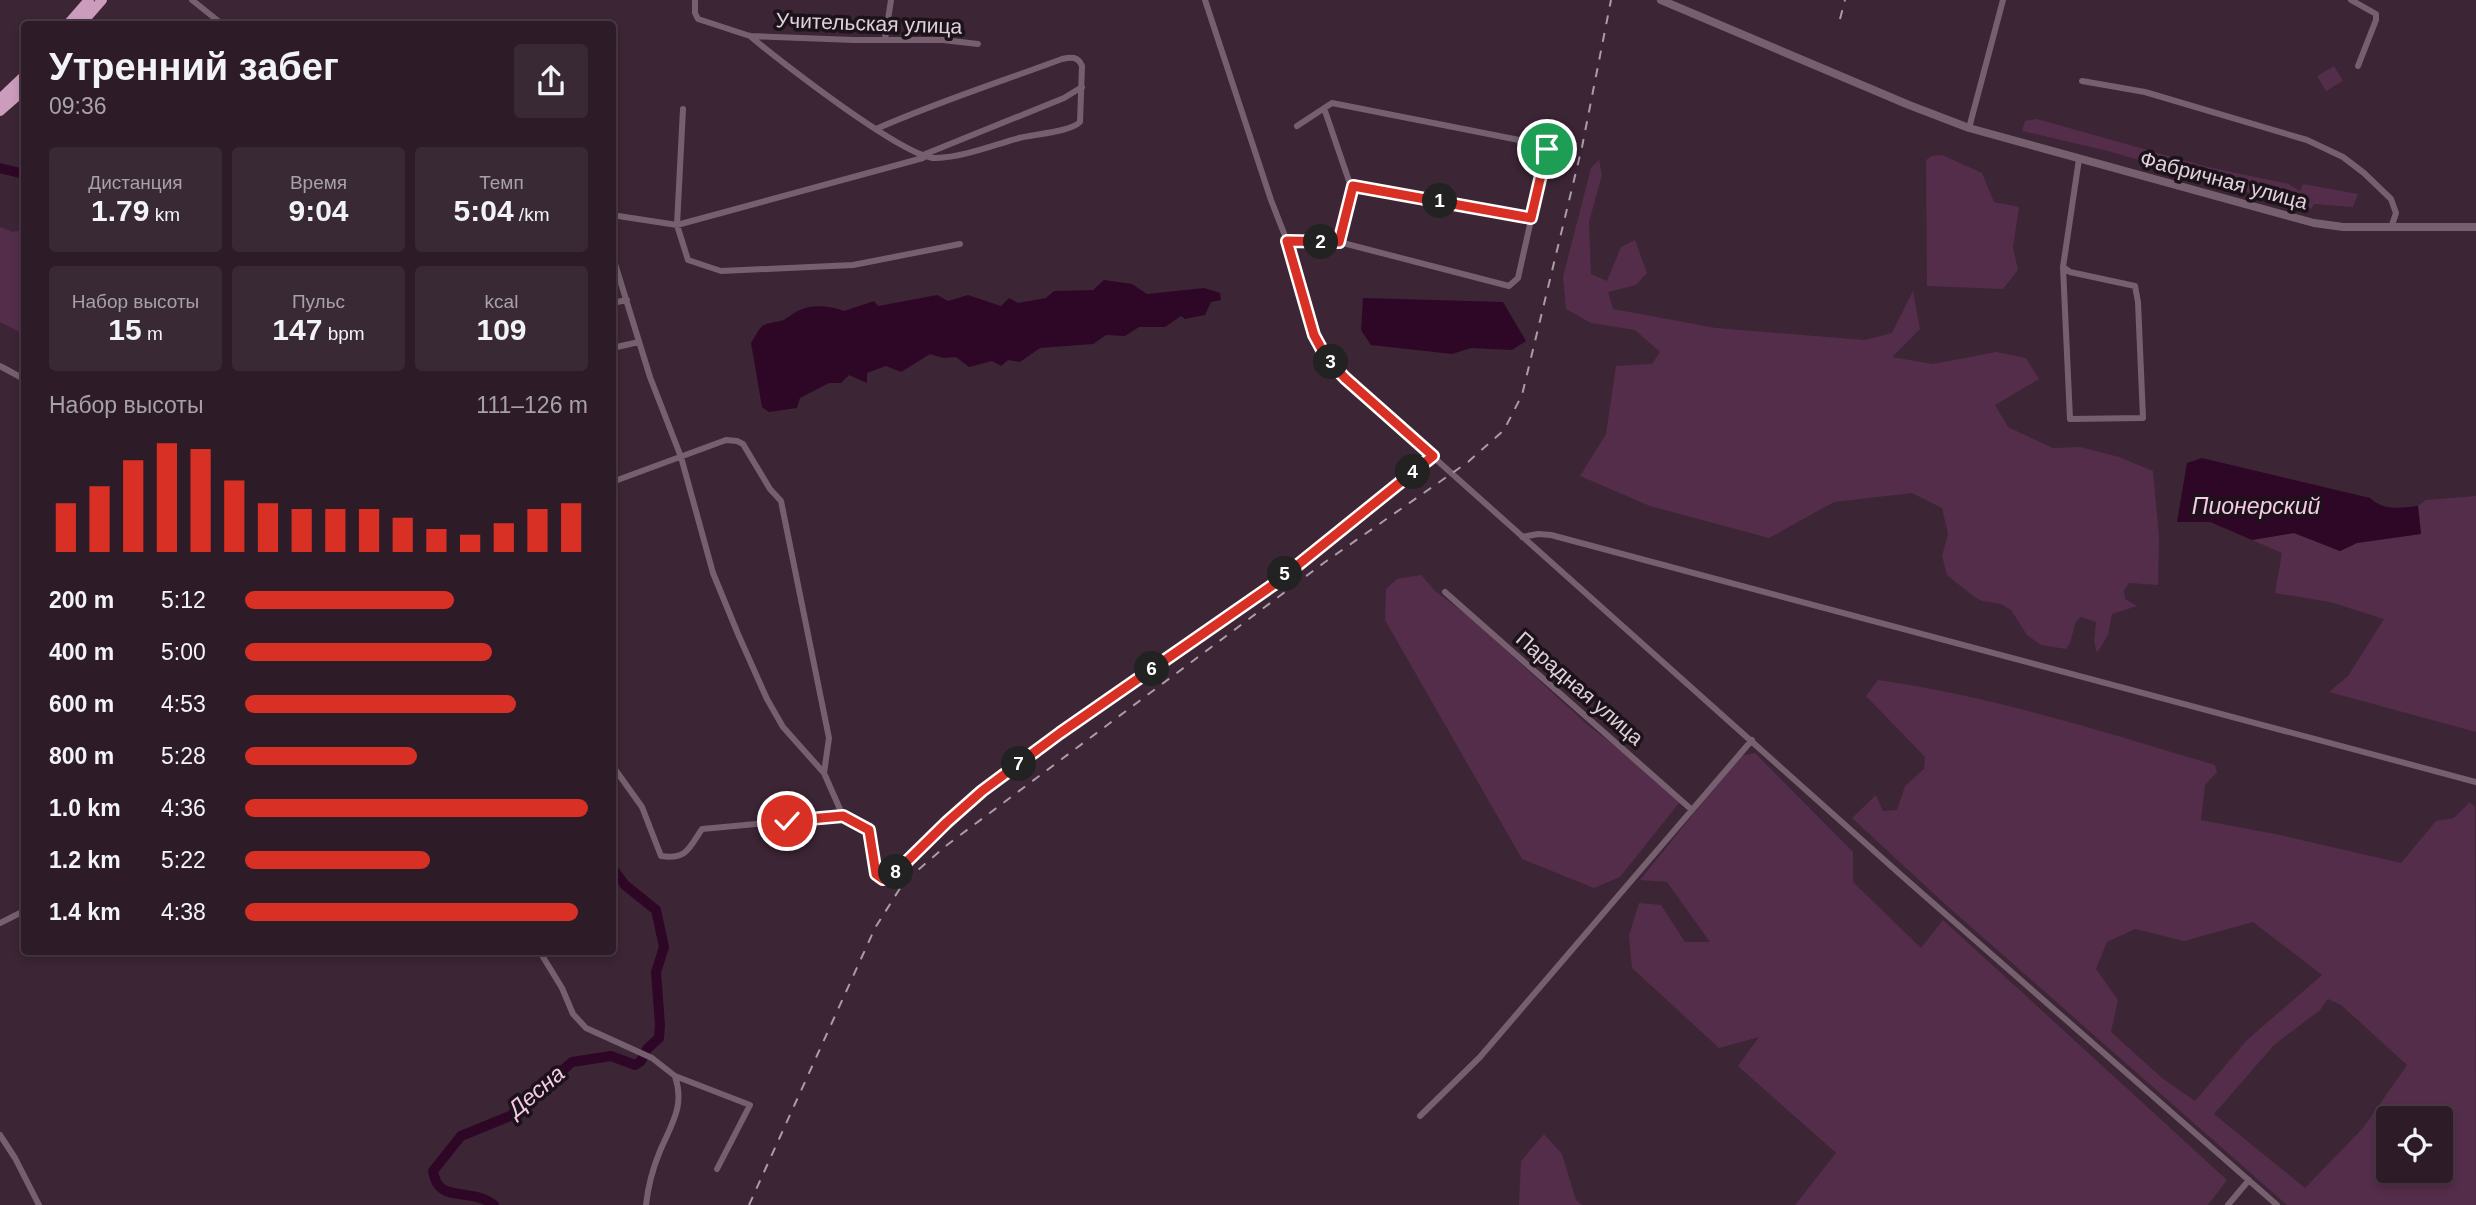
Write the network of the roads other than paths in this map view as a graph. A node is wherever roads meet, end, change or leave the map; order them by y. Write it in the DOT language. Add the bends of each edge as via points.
graph roads {
  1 [pos="89,0"];
  2 [pos="102,0"];
  3 [pos="192,0"];
  4 [pos="695,0"];
  5 [pos="891,0"];
  6 [pos="1205,0"];
  7 [pos="1661,0"];
  8 [pos="2003,0"];
  9 [pos="2351,0"];
  10 [pos="71,21"];
  11 [pos="84,21"];
  12 [pos="218,21"];
  13 [pos="750,36"];
  14 [pos="885,39"];
  15 [pos="978,44"];
  16 [pos="2358,66"];
  17 [pos="21,80"];
  18 [pos="2082,81"];
  19 [pos="1082,87"];
  20 [pos="21,92"];
  21 [pos="2,107"];
  22 [pos="1324,108"];
  23 [pos="683,109"];
  24 [pos="1297,126"];
  25 [pos="1969,128"];
  26 [pos="876,129"];
  27 [pos="923,156"];
  28 [pos="2079,159"];
  29 [pos="1353,186"];
  30 [pos="616,216"];
  31 [pos="1531,218"];
  32 [pos="677,225"];
  33 [pos="2476,227"];
  34 [pos="2391,228"];
  35 [pos="1287,241"];
  36 [pos="1339,242"];
  37 [pos="960,244"];
  38 [pos="616,266"];
  39 [pos="2063,267"];
  40 [pos="627,300"];
  41 [pos="616,302"];
  42 [pos="639,342"];
  43 [pos="616,347"];
  44 [pos="0,366"];
  45 [pos="21,377"];
  46 [pos="1433,456"];
  47 [pos="681,457"];
  48 [pos="616,481"];
  49 [pos="1522,537"];
  50 [pos="1445,592"];
  51 [pos="1752,740"];
  52 [pos="616,771"];
  53 [pos="824,773"];
  54 [pos="2476,782"];
  55 [pos="1692,810"];
  56 [pos="843,816"];
  57 [pos="21,912"];
  58 [pos="0,923"];
  59 [pos="542,955"];
  60 [pos="674,1076"];
  61 [pos="1420,1116"];
  62 [pos="0,1135"];
  63 [pos="716,1169"];
  64 [pos="2249,1180"];
  65 [pos="39,1205"];
  66 [pos="646,1205"];
  67 [pos="2228,1205"];
  68 [pos="2277,1205"];
  1 -- 10 [label="highway"];
  2 -- 11 [label="highway"];
  3 -- 12 [label="street"];
  4 -- 13 [label="street, Учительская улица" via="698,19"];
  5 -- 14 [label="street"];
  6 -- 35 [label="street"];
  7 -- 25 [label="street, Фабричная улица"];
  8 -- 25 [label="street"];
  9 -- 16 [label="street" via="2376,14"];
  13 -- 14 [label="street, Учительская улица"];
  13 -- 26 [label="street"];
  14 -- 15 [label="street, Учительская улица"];
  17 -- 21 [label="highway"];
  18 -- 34 [label="street" via="2145,92 2234,117 2343,156 2391,200 2396,213"];
  19 -- 26 [label="street" via="1082,66 1072,57"];
  19 -- 27 [label="street"];
  19 -- 27 [label="street" via="1080,122 1072,128 934,159"];
  20 -- 21 [label="highway"];
  22 -- 24 [label="street"];
  22 -- 29 [label="street"];
  22 -- 31 [label="street" via="1332,103 1548,146"];
  23 -- 32 [label="street"];
  25 -- 28 [label="street, Фабричная улица"];
  26 -- 27 [label="street"];
  27 -- 32 [label="street"];
  28 -- 34 [label="street, Фабричная улица" via="2314,223"];
  28 -- 39 [label="street"];
  29 -- 31 [label="street"];
  29 -- 36 [label="street"];
  30 -- 32 [label="street"];
  31 -- 36 [label="street" via="1517,278 1509,286"];
  32 -- 37 [label="street" via="688,260 721,271 853,265"];
  33 -- 34 [label="street, Фабричная улица"];
  35 -- 36 [label="street"];
  35 -- 46 [label="street" via="1314,335 1327,359"];
  38 -- 40 [label="street"];
  39 -- 39 [label="street" via="2135,286 2143,418 2070,419"];
  40 -- 41 [label="street"];
  40 -- 42 [label="street"];
  42 -- 43 [label="street"];
  42 -- 47 [label="street"];
  44 -- 45 [label="street"];
  46 -- 49 [label="street"];
  46 -- 56 [label="street" via="1273,585 982,791 891,877 883,879 876,874 869,830"];
  47 -- 48 [label="street"];
  47 -- 53 [label="street" via="713,573 767,699 783,727"];
  47 -- 53 [label="street" via="737,440 781,501 830,738"];
  49 -- 51 [label="street"];
  49 -- 54 [label="street" via="1551,535"];
  50 -- 55 [label="street, Парадная улица"];
  51 -- 55 [label="street"];
  51 -- 64 [label="street"];
  52 -- 56 [label="street" via="642,807 661,856 675,858 687,852 702,829"];
  53 -- 56 [label="street"];
  55 -- 61 [label="street" via="1480,1057"];
  57 -- 58 [label="street"];
  59 -- 60 [label="street" via="579,1022 650,1057"];
  60 -- 63 [label="street" via="750,1105"];
  60 -- 66 [label="street" via="677,1115 652,1174"];
  62 -- 65 [label="street"];
  64 -- 67 [label="street"];
  64 -- 68 [label="street"];
}
